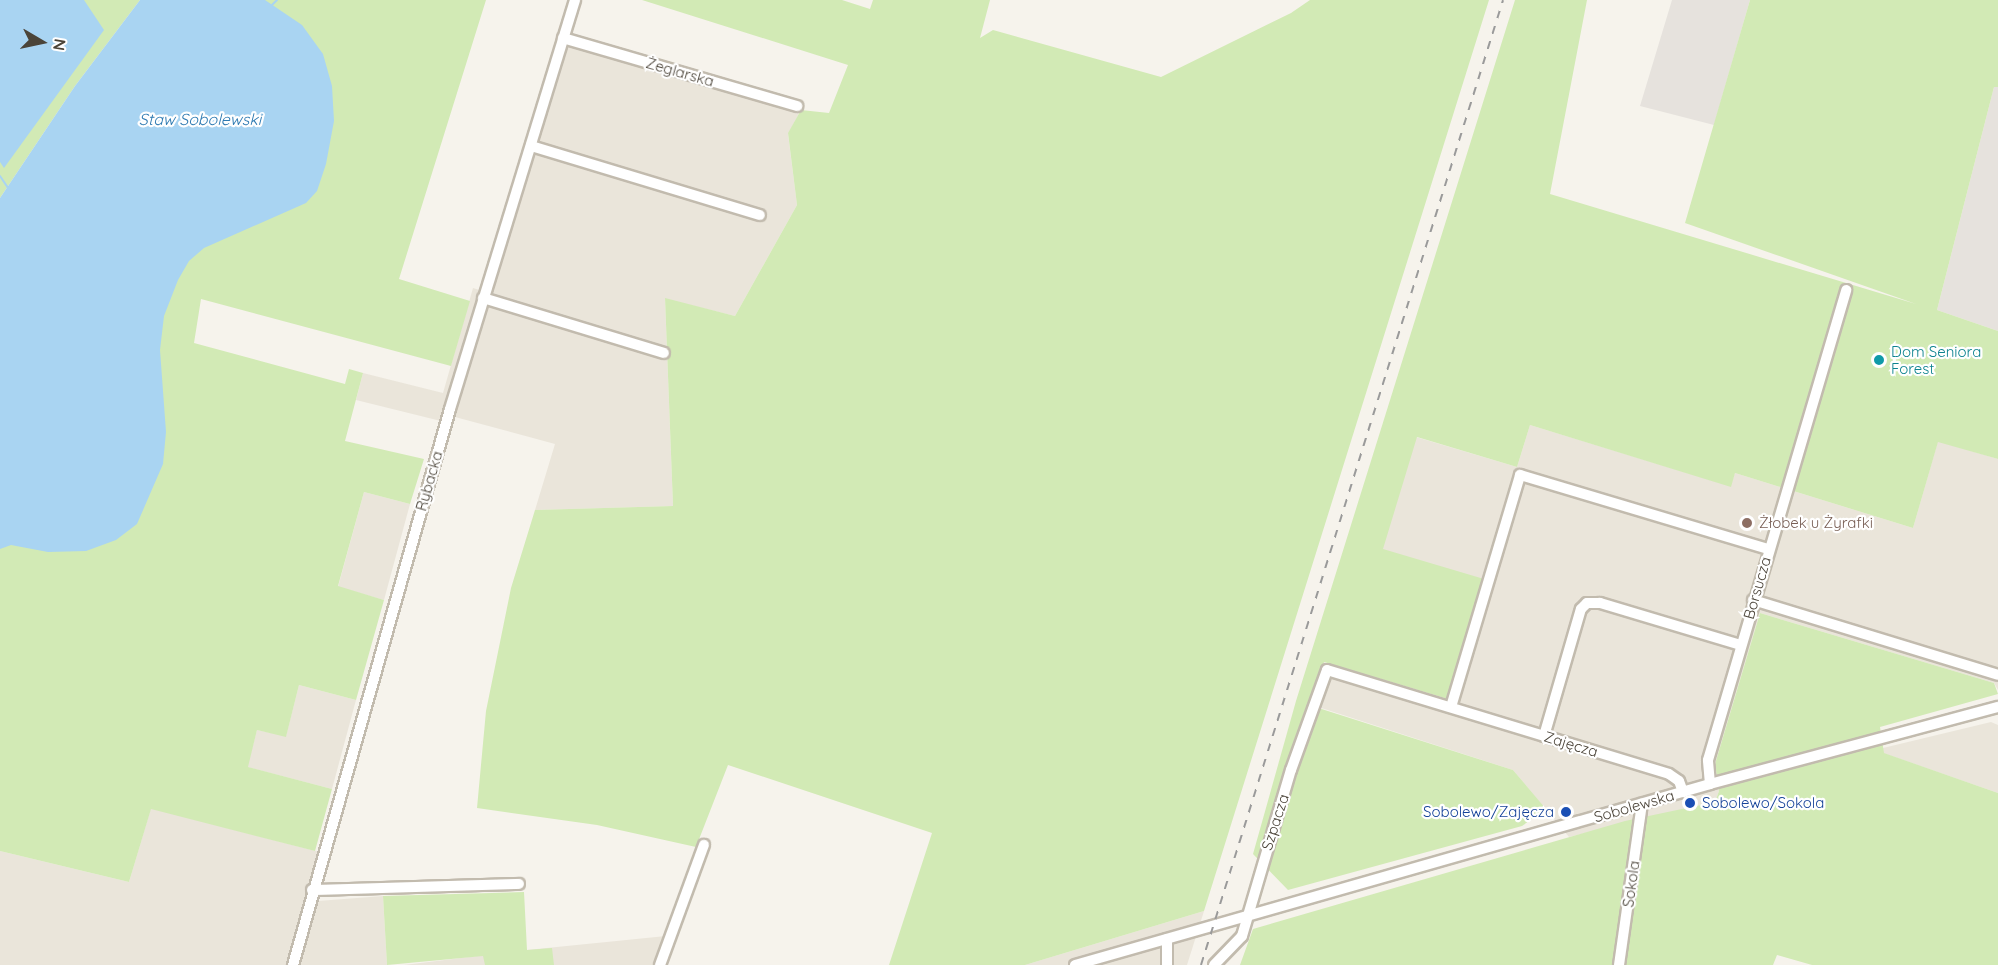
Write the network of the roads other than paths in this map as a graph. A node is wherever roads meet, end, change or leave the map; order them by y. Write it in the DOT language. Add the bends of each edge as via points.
graph roads {
  1 [pos="574,0"];
  2 [pos="563,38"];
  3 [pos="797,106"];
  4 [pos="531,146"];
  5 [pos="760,215"];
  6 [pos="1846,290"];
  7 [pos="483,298"];
  8 [pos="664,353"];
  9 [pos="1768,549"];
  10 [pos="1753,600"];
  11 [pos="1741,645"];
  12 [pos="1327,670"];
  13 [pos="1998,675"];
  14 [pos="1451,707"];
  15 [pos="1998,707"];
  16 [pos="1544,736"];
  17 [pos="1710,784"];
  18 [pos="1683,792"];
  19 [pos="1642,804"];
  20 [pos="704,845"];
  21 [pos="519,884"];
  22 [pos="312,890"];
  23 [pos="1245,917"];
  24 [pos="1167,939"];
  25 [pos="293,965"];
  26 [pos="660,965"];
  27 [pos="1075,965"];
  28 [pos="1167,965"];
  29 [pos="1214,965"];
  30 [pos="1619,965"];
  1 -- 2 [label="street, Rybacka"];
  2 -- 3 [label="street, Żeglarska"];
  2 -- 4 [label="street, Rybacka"];
  4 -- 5 [label="street"];
  4 -- 7 [label="street, Rybacka"];
  6 -- 9 [label="street, Borsucza"];
  7 -- 8 [label="street"];
  7 -- 22 [label="street, Rybacka"];
  9 -- 10 [label="street, Borsucza"];
  9 -- 14 [label="street" via="1520,475"];
  10 -- 11 [label="street, Borsucza"];
  10 -- 13 [label="street"];
  11 -- 16 [label="street" via="1599,603 1587,603 1581,609"];
  11 -- 17 [label="street, Borsucza" via="1708,760"];
  12 -- 14 [label="street, Zajęcza"];
  12 -- 23 [label="street, Szpacza"];
  14 -- 16 [label="street, Zajęcza"];
  15 -- 17 [label="street, Sobolewska"];
  16 -- 18 [label="street, Zajęcza" via="1669,774 1679,781"];
  17 -- 18 [label="street, Sobolewska"];
  18 -- 19 [label="street, Sobolewska"];
  19 -- 23 [label="street, Sobolewska"];
  19 -- 30 [label="street, Sokola"];
  20 -- 26 [label="street"];
  21 -- 22 [label="street"];
  22 -- 25 [label="street, Rybacka"];
  23 -- 24 [label="street, Sobolewska"];
  23 -- 29 [label="street, Szpacza" via="1242,936"];
  24 -- 27 [label="street, Sobolewska"];
  24 -- 28 [label="street"];
}
